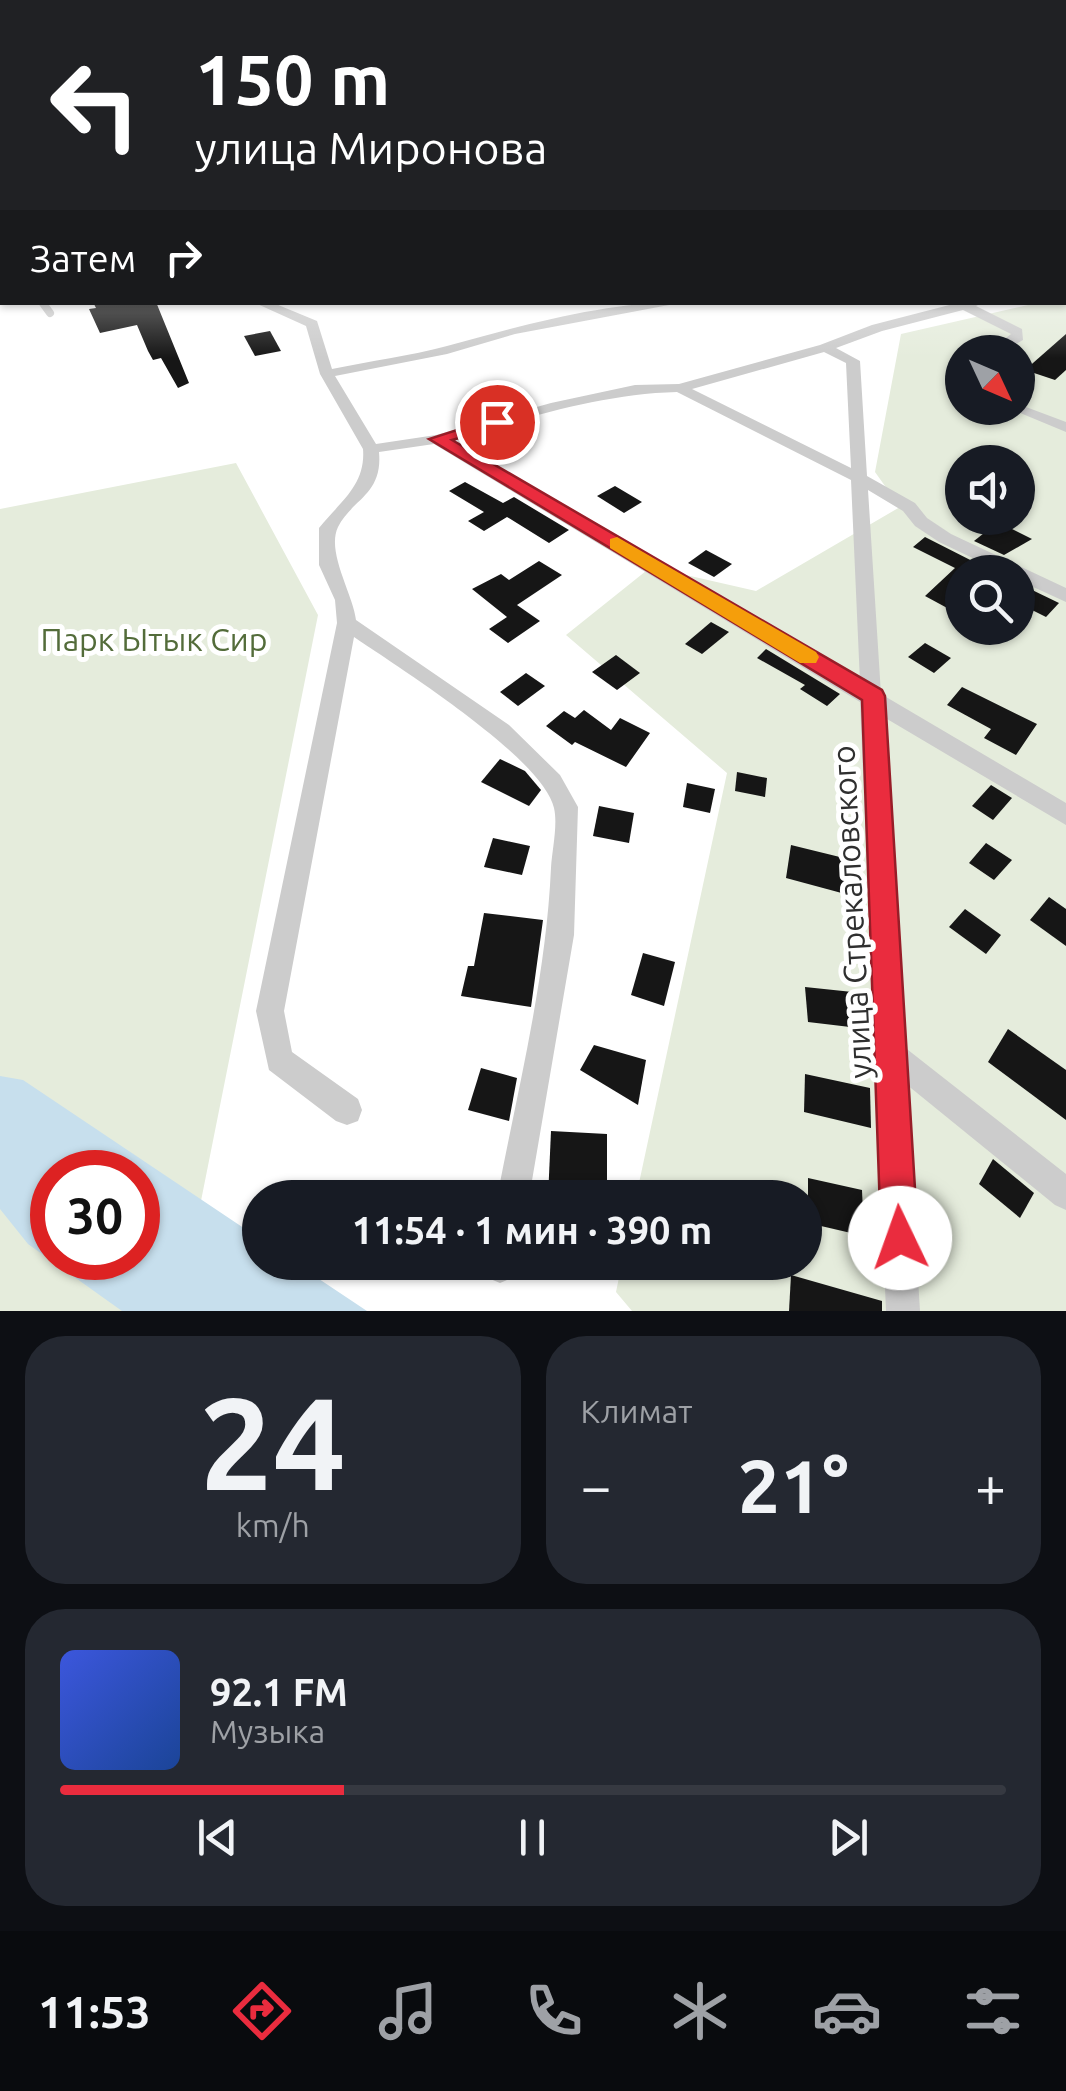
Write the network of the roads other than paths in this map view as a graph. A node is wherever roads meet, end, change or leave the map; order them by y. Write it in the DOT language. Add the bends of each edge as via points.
graph roads {
  1 [pos="44,305"];
  2 [pos="268,305"];
  3 [pos="292,305"];
  4 [pos="662,305"];
  5 [pos="972,305"];
  6 [pos="282,310"];
  7 [pos="50,313"];
  8 [pos="1018,335"];
  9 [pos="825,348"];
  10 [pos="327,374"];
  11 [pos="679,388"];
  12 [pos="1035,415"];
  13 [pos="1066,427"];
  14 [pos="438,439"];
  15 [pos="371,449"];
  16 [pos="857,477"];
  17 [pos="1066,596"];
  18 [pos="347,623"];
  19 [pos="873,696"];
  20 [pos="1066,815"];
  21 [pos="892,1055"];
  22 [pos="348,1110"];
  23 [pos="516,1180"];
  24 [pos="1066,1194"];
  25 [pos="903,1311"];
  1 -- 7 [label="lane"];
  2 -- 6 [label="street"];
  3 -- 6 [label="street"];
  4 -- 10 [label="street" via="513,330"];
  5 -- 8 [label="street"];
  5 -- 9 [label="street"];
  6 -- 10 [label="street" via="312,324"];
  9 -- 11 [label="street"];
  9 -- 16 [label="street, улица Стрекаловского" via="853,361"];
  10 -- 15 [label="street"];
  11 -- 14 [label="street" via="635,389"];
  11 -- 16 [label="street"];
  12 -- 13 [label="street"];
  14 -- 15 [label="street"];
  14 -- 19 [label="street"];
  15 -- 18 [label="street" via="371,478 328,528 328,565"];
  16 -- 17 [label="street" via="945,538"];
  16 -- 19 [label="street, улица Стрекаловского"];
  18 -- 22 [label="street" via="270,1011 279,1060"];
  18 -- 23 [label="street" via="500,732 545,771 566,807 562,935"];
  19 -- 20 [label="street"];
  19 -- 21 [label="street, улица Стрекаловского"];
  21 -- 24 [label="street"];
  21 -- 25 [label="street, улица Стрекаловского"];
}
